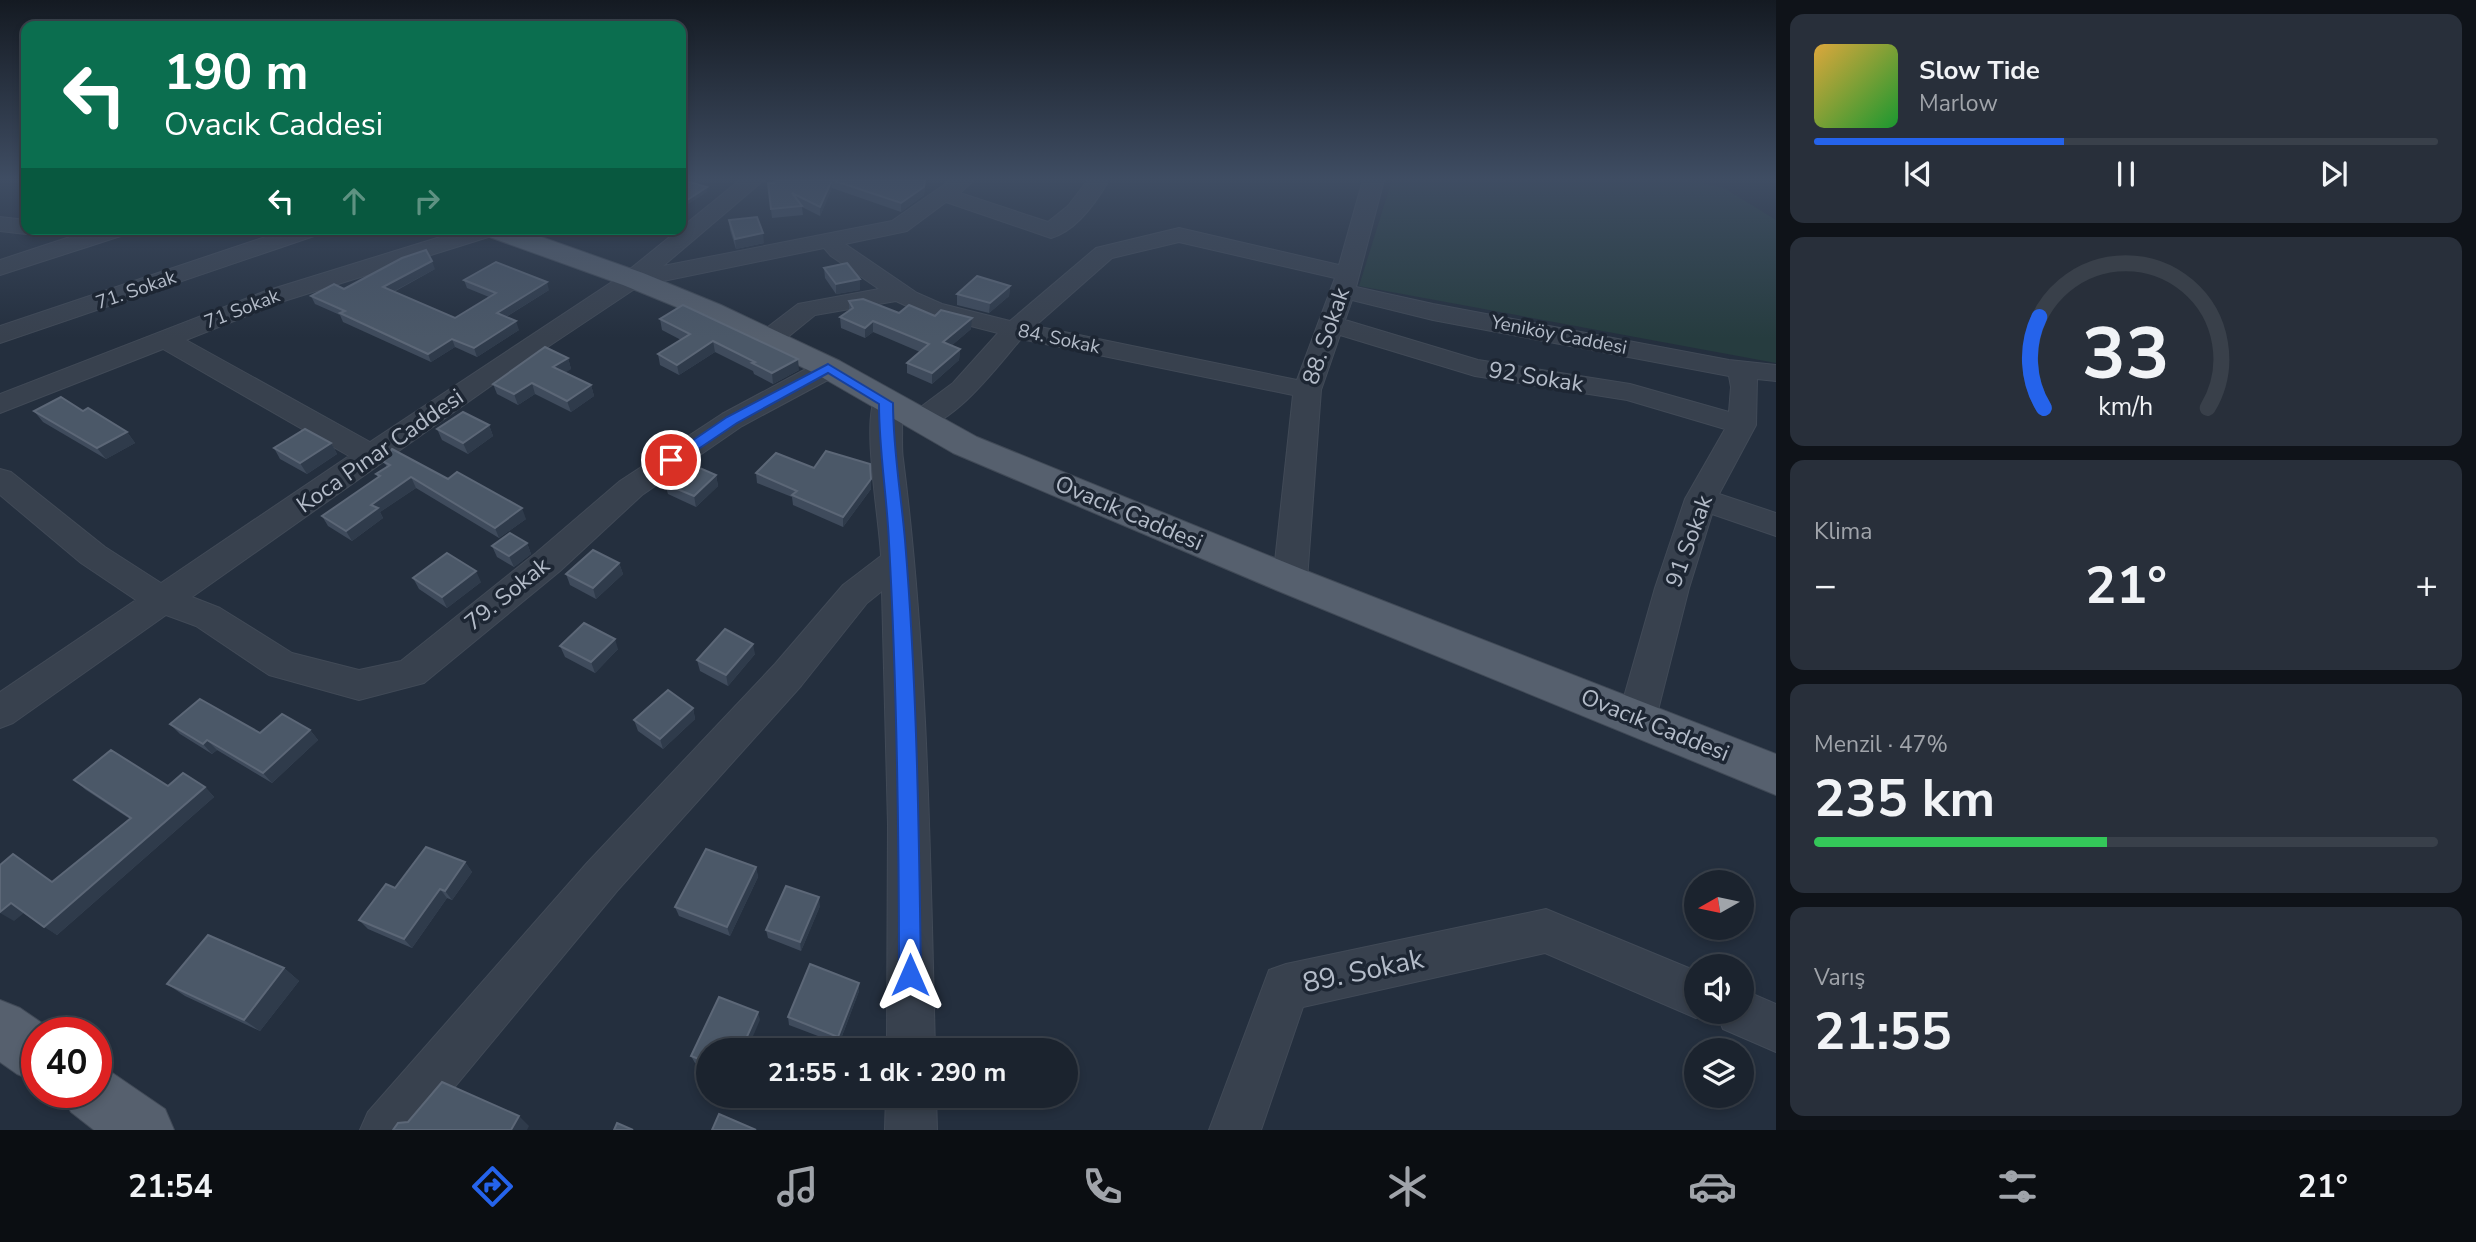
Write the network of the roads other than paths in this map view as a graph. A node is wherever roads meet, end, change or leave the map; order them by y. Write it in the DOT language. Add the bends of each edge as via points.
graph roads {
  1 [pos="689,233"];
  2 [pos="871,233"];
  3 [pos="1057,233"];
  4 [pos="1359,233"];
  5 [pos="54,235"];
  6 [pos="101,235"];
  7 [pos="294,235"];
  8 [pos="472,235"];
  9 [pos="508,235"];
  10 [pos="78,242"];
  11 [pos="830,242"];
  12 [pos="1115,250"];
  13 [pos="0,268"];
  14 [pos="633,279"];
  15 [pos="1345,282"];
  16 [pos="901,293"];
  17 [pos="1331,324"];
  18 [pos="1015,330"];
  19 [pos="0,335"];
  20 [pos="164,339"];
  21 [pos="769,339"];
  22 [pos="828,368"];
  23 [pos="1741,369"];
  24 [pos="1776,373"];
  25 [pos="1307,390"];
  26 [pos="886,403"];
  27 [pos="0,404"];
  28 [pos="920,421"];
  29 [pos="1742,425"];
  30 [pos="373,457"];
  31 [pos="0,479"];
  32 [pos="1702,499"];
  33 [pos="1776,525"];
  34 [pos="898,561"];
  35 [pos="1290,580"];
  36 [pos="161,600"];
  37 [pos="0,712"];
  38 [pos="1637,718"];
  39 [pos="1776,775"];
  40 [pos="1684,990"];
  41 [pos="1754,1018"];
  42 [pos="0,1028"];
  43 [pos="1776,1028"];
  44 [pos="911,1038"];
  45 [pos="21,1043"];
  46 [pos="112,1107"];
  47 [pos="911,1108"];
  48 [pos="144,1130"];
  49 [pos="386,1130"];
  50 [pos="911,1130"];
  51 [pos="1235,1130"];
  1 -- 14 [label="street, Koca Pınar Caddesi"];
  2 -- 11 [label="street"];
  3 -- 12 [label="street"];
  4 -- 15 [label="street, 88. Sokak"];
  5 -- 10 [label="street"];
  6 -- 10 [label="street"];
  7 -- 19 [label="street, 71. Sokak"];
  8 -- 20 [label="street, 71 Sokak" via="275,296"];
  9 -- 14 [label="main road, Ovacık Caddesi"];
  10 -- 13 [label="street"];
  11 -- 14 [label="street"];
  11 -- 16 [label="street, 84. Sokak"];
  12 -- 15 [label="street, Yeniköy Caddesi" via="1180,235"];
  12 -- 18 [label="street" via="1104,253"];
  14 -- 21 [label="main road, Ovacık Caddesi"];
  14 -- 30 [label="street, Koca Pınar Caddesi"];
  15 -- 17 [label="street, 88. Sokak"];
  15 -- 23 [label="street, Yeniköy Caddesi" via="1433,312"];
  16 -- 18 [label="street, 84. Sokak" via="933,309"];
  16 -- 21 [label="street" via="807,309"];
  17 -- 25 [label="street, 88. Sokak"];
  17 -- 29 [label="street, 92 Sokak" via="1475,368 1630,392"];
  18 -- 25 [label="street, 84. Sokak"];
  18 -- 28 [label="street" via="962,389"];
  20 -- 27 [label="street, 71 Sokak"];
  20 -- 30 [label="street"];
  21 -- 22 [label="main road, Ovacık Caddesi"];
  22 -- 26 [label="main road, Ovacık Caddesi"];
  22 -- 36 [label="street, 79. Sokak" via="732,420 631,488 411,673 359,685 282,665 208,617"];
  23 -- 24 [label="street, Yeniköy Caddesi"];
  23 -- 29 [label="street, 91 Sokak" via="1745,387"];
  25 -- 35 [label="street, 88. Sokak"];
  26 -- 28 [label="main road, Ovacık Caddesi"];
  26 -- 34 [label="street"];
  28 -- 35 [label="main road, Ovacık Caddesi" via="965,445"];
  29 -- 32 [label="street, 91 Sokak"];
  30 -- 36 [label="street, Koca Pınar Caddesi"];
  31 -- 36 [label="street, 79. Sokak" via="93,555"];
  32 -- 33 [label="street"];
  32 -- 38 [label="street, 91 Sokak" via="1672,587"];
  34 -- 44 [label="street" via="909,824"];
  34 -- 49 [label="street" via="855,594 788,675 602,877"];
  35 -- 38 [label="main road, Ovacık Caddesi"];
  36 -- 37 [label="street, Koca Pınar Caddesi"];
  38 -- 39 [label="main road, Ovacık Caddesi"];
  40 -- 51 [label="street, 89. Sokak" via="1546,931 1286,987"];
  41 -- 43 [label="street"];
  42 -- 45 [label="main road"];
  46 -- 48 [label="main road"];
  47 -- 50 [label="street"];
}
